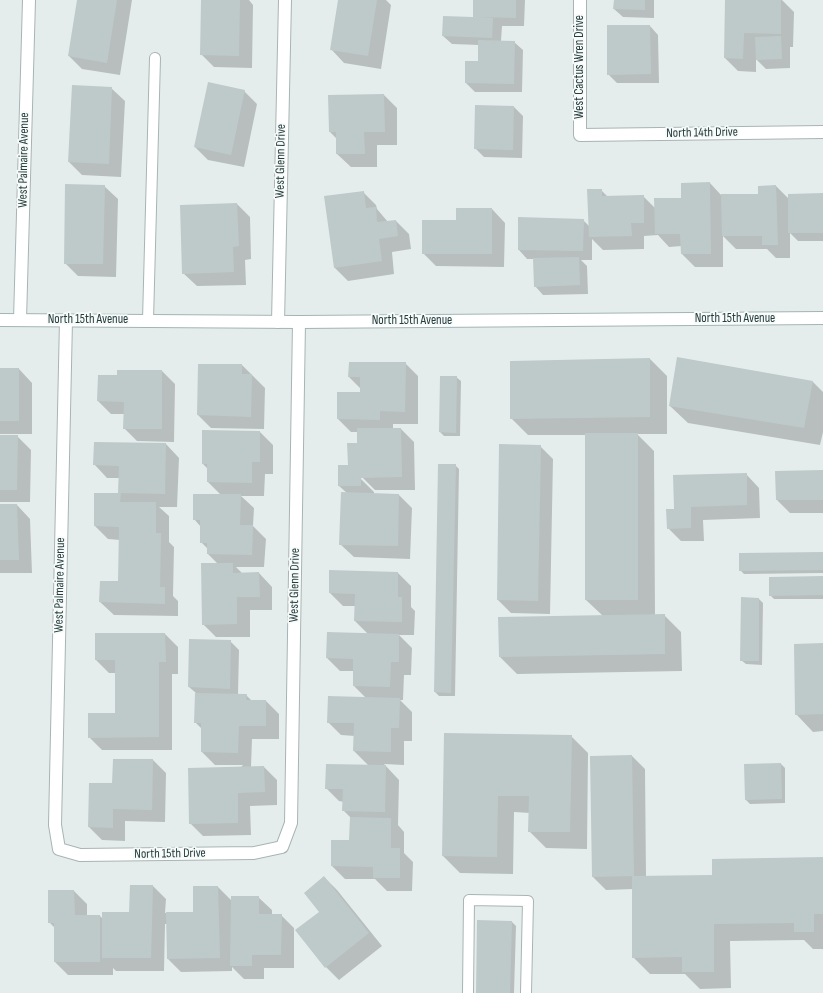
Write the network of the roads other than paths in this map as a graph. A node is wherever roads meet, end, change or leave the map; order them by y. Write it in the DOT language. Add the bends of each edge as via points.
graph roads {
  1 [pos="28,0"];
  2 [pos="285,0"];
  3 [pos="580,0"];
  4 [pos="155,58"];
  5 [pos="823,132"];
  6 [pos="580,135"];
  7 [pos="823,318"];
  8 [pos="0,320"];
  9 [pos="20,320"];
  10 [pos="66,320"];
  11 [pos="148,320"];
  12 [pos="278,322"];
  13 [pos="299,322"];
  14 [pos="282,847"];
  15 [pos="59,849"];
  16 [pos="468,993"];
  17 [pos="526,993"];
  1 -- 9 [label="street, West Palmaire Avenue"];
  2 -- 12 [label="street, West Glenn Drive"];
  3 -- 6 [label="street, West Cactus Wren Drive"];
  4 -- 11 [label="lane"];
  5 -- 6 [label="street, North 14th Drive"];
  7 -- 13 [label="street, North 15th Avenue"];
  8 -- 9 [label="street, North 15th Avenue"];
  9 -- 10 [label="street, North 15th Avenue"];
  10 -- 11 [label="street, North 15th Avenue"];
  10 -- 15 [label="street, West Palmaire Avenue" via="55,817"];
  11 -- 12 [label="street, North 15th Avenue"];
  12 -- 13 [label="street, North 15th Avenue"];
  13 -- 14 [label="street, West Glenn Drive" via="291,823"];
  14 -- 15 [label="street, North 15th Drive" via="254,853 80,855"];
  16 -- 17 [label="lane" via="469,900 528,902"];
}
